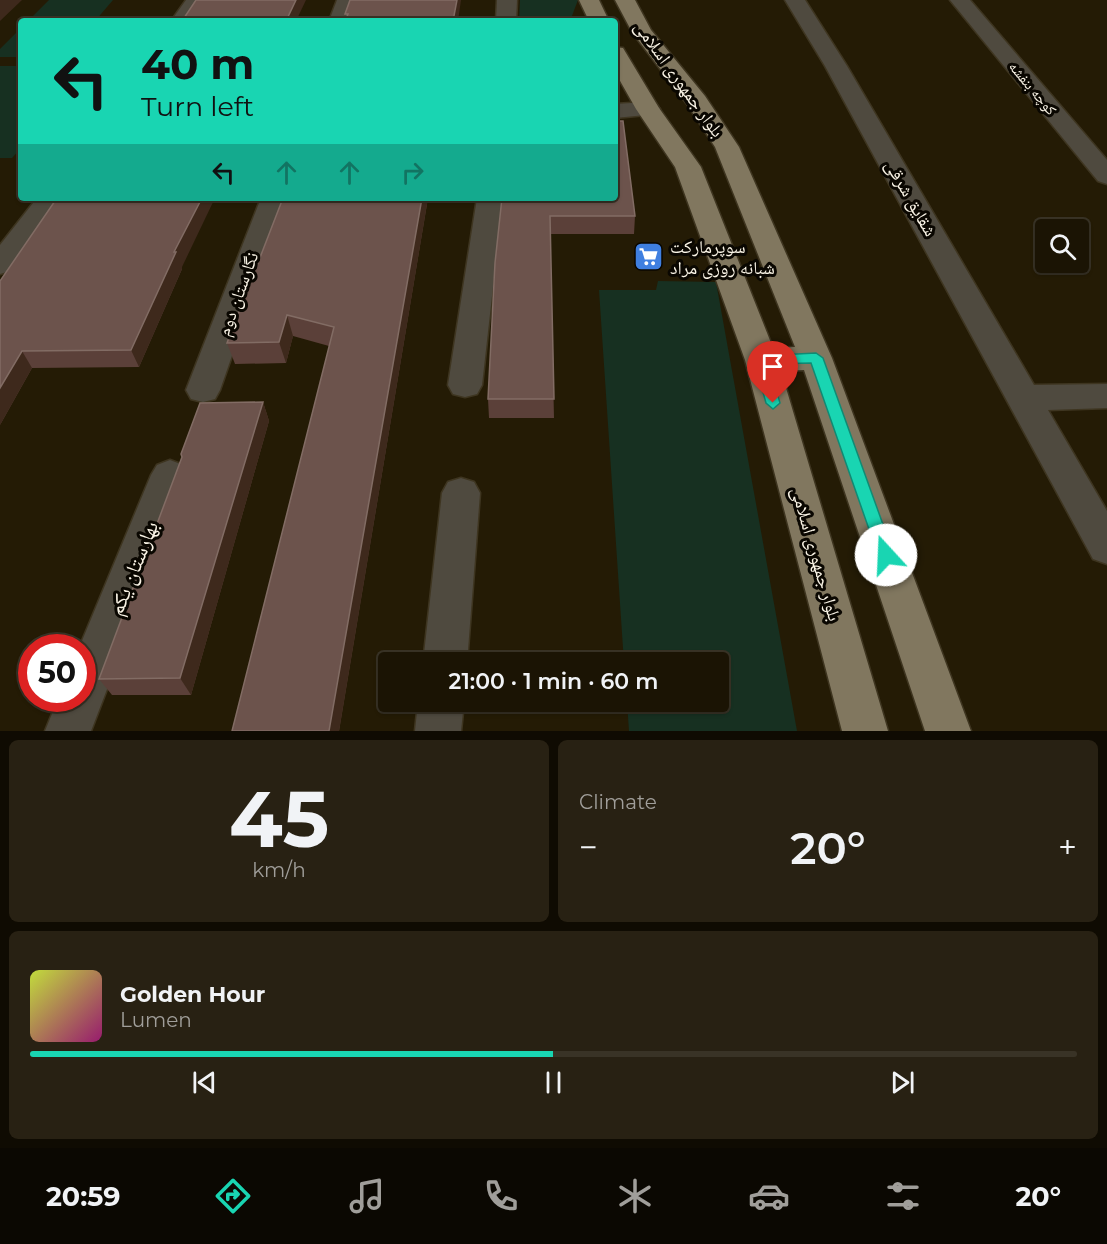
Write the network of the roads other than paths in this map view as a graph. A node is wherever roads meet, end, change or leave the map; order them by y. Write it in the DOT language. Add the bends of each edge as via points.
graph roads {
  1 [pos="196,0"];
  2 [pos="347,0"];
  3 [pos="507,0"];
  4 [pos="589,0"];
  5 [pos="625,0"];
  6 [pos="795,0"];
  7 [pos="960,0"];
  8 [pos="183,18"];
  9 [pos="340,18"];
  10 [pos="506,18"];
  11 [pos="598,18"];
  12 [pos="618,58"];
  13 [pos="648,109"];
  14 [pos="618,111"];
  15 [pos="1081,146"];
  16 [pos="1107,146"];
  17 [pos="1107,176"];
  18 [pos="49,201"];
  19 [pos="273,201"];
  20 [pos="490,201"];
  21 [pos="0,265"];
  22 [pos="816,358"];
  23 [pos="761,360"];
  24 [pos="465,385"];
  25 [pos="203,390"];
  26 [pos="1107,396"];
  27 [pos="1024,398"];
  28 [pos="170,475"];
  29 [pos="461,494"];
  30 [pos="1107,547"];
  31 [pos="446,652"];
  32 [pos="96,659"];
  33 [pos="76,712"];
  34 [pos="440,712"];
  35 [pos="68,731"];
  36 [pos="438,731"];
  37 [pos="865,731"];
  38 [pos="948,731"];
  1 -- 8 [label="street"];
  2 -- 9 [label="street"];
  3 -- 10 [label="street"];
  4 -- 11 [label="main road"];
  5 -- 22 [label="main road, بلوار جمهوری اسلامی" via="642,32 697,101 727,147"];
  6 -- 27 [label="street, شقایق شرقی"];
  7 -- 15 [label="street, کوچه بنفشه"];
  12 -- 13 [label="main road, بلوار جمهوری اسلامی"];
  13 -- 14 [label="street"];
  13 -- 23 [label="main road, بلوار جمهوری اسلامی" via="688,167"];
  15 -- 16 [label="street"];
  15 -- 17 [label="street, کوچه بنفشه"];
  18 -- 21 [label="street"];
  19 -- 25 [label="street, نگارستان دوم"];
  20 -- 24 [label="street"];
  22 -- 23 [label="main road"];
  22 -- 38 [label="main road, بلوار جمهوری اسلامی"];
  23 -- 37 [label="main road, بلوار جمهوری اسلامی"];
  26 -- 27 [label="street"];
  27 -- 30 [label="street, شقایق شرقی"];
  28 -- 32 [label="street, بهارستان یکم"];
  29 -- 31 [label="street"];
  33 -- 35 [label="street"];
  34 -- 36 [label="street"];
}
